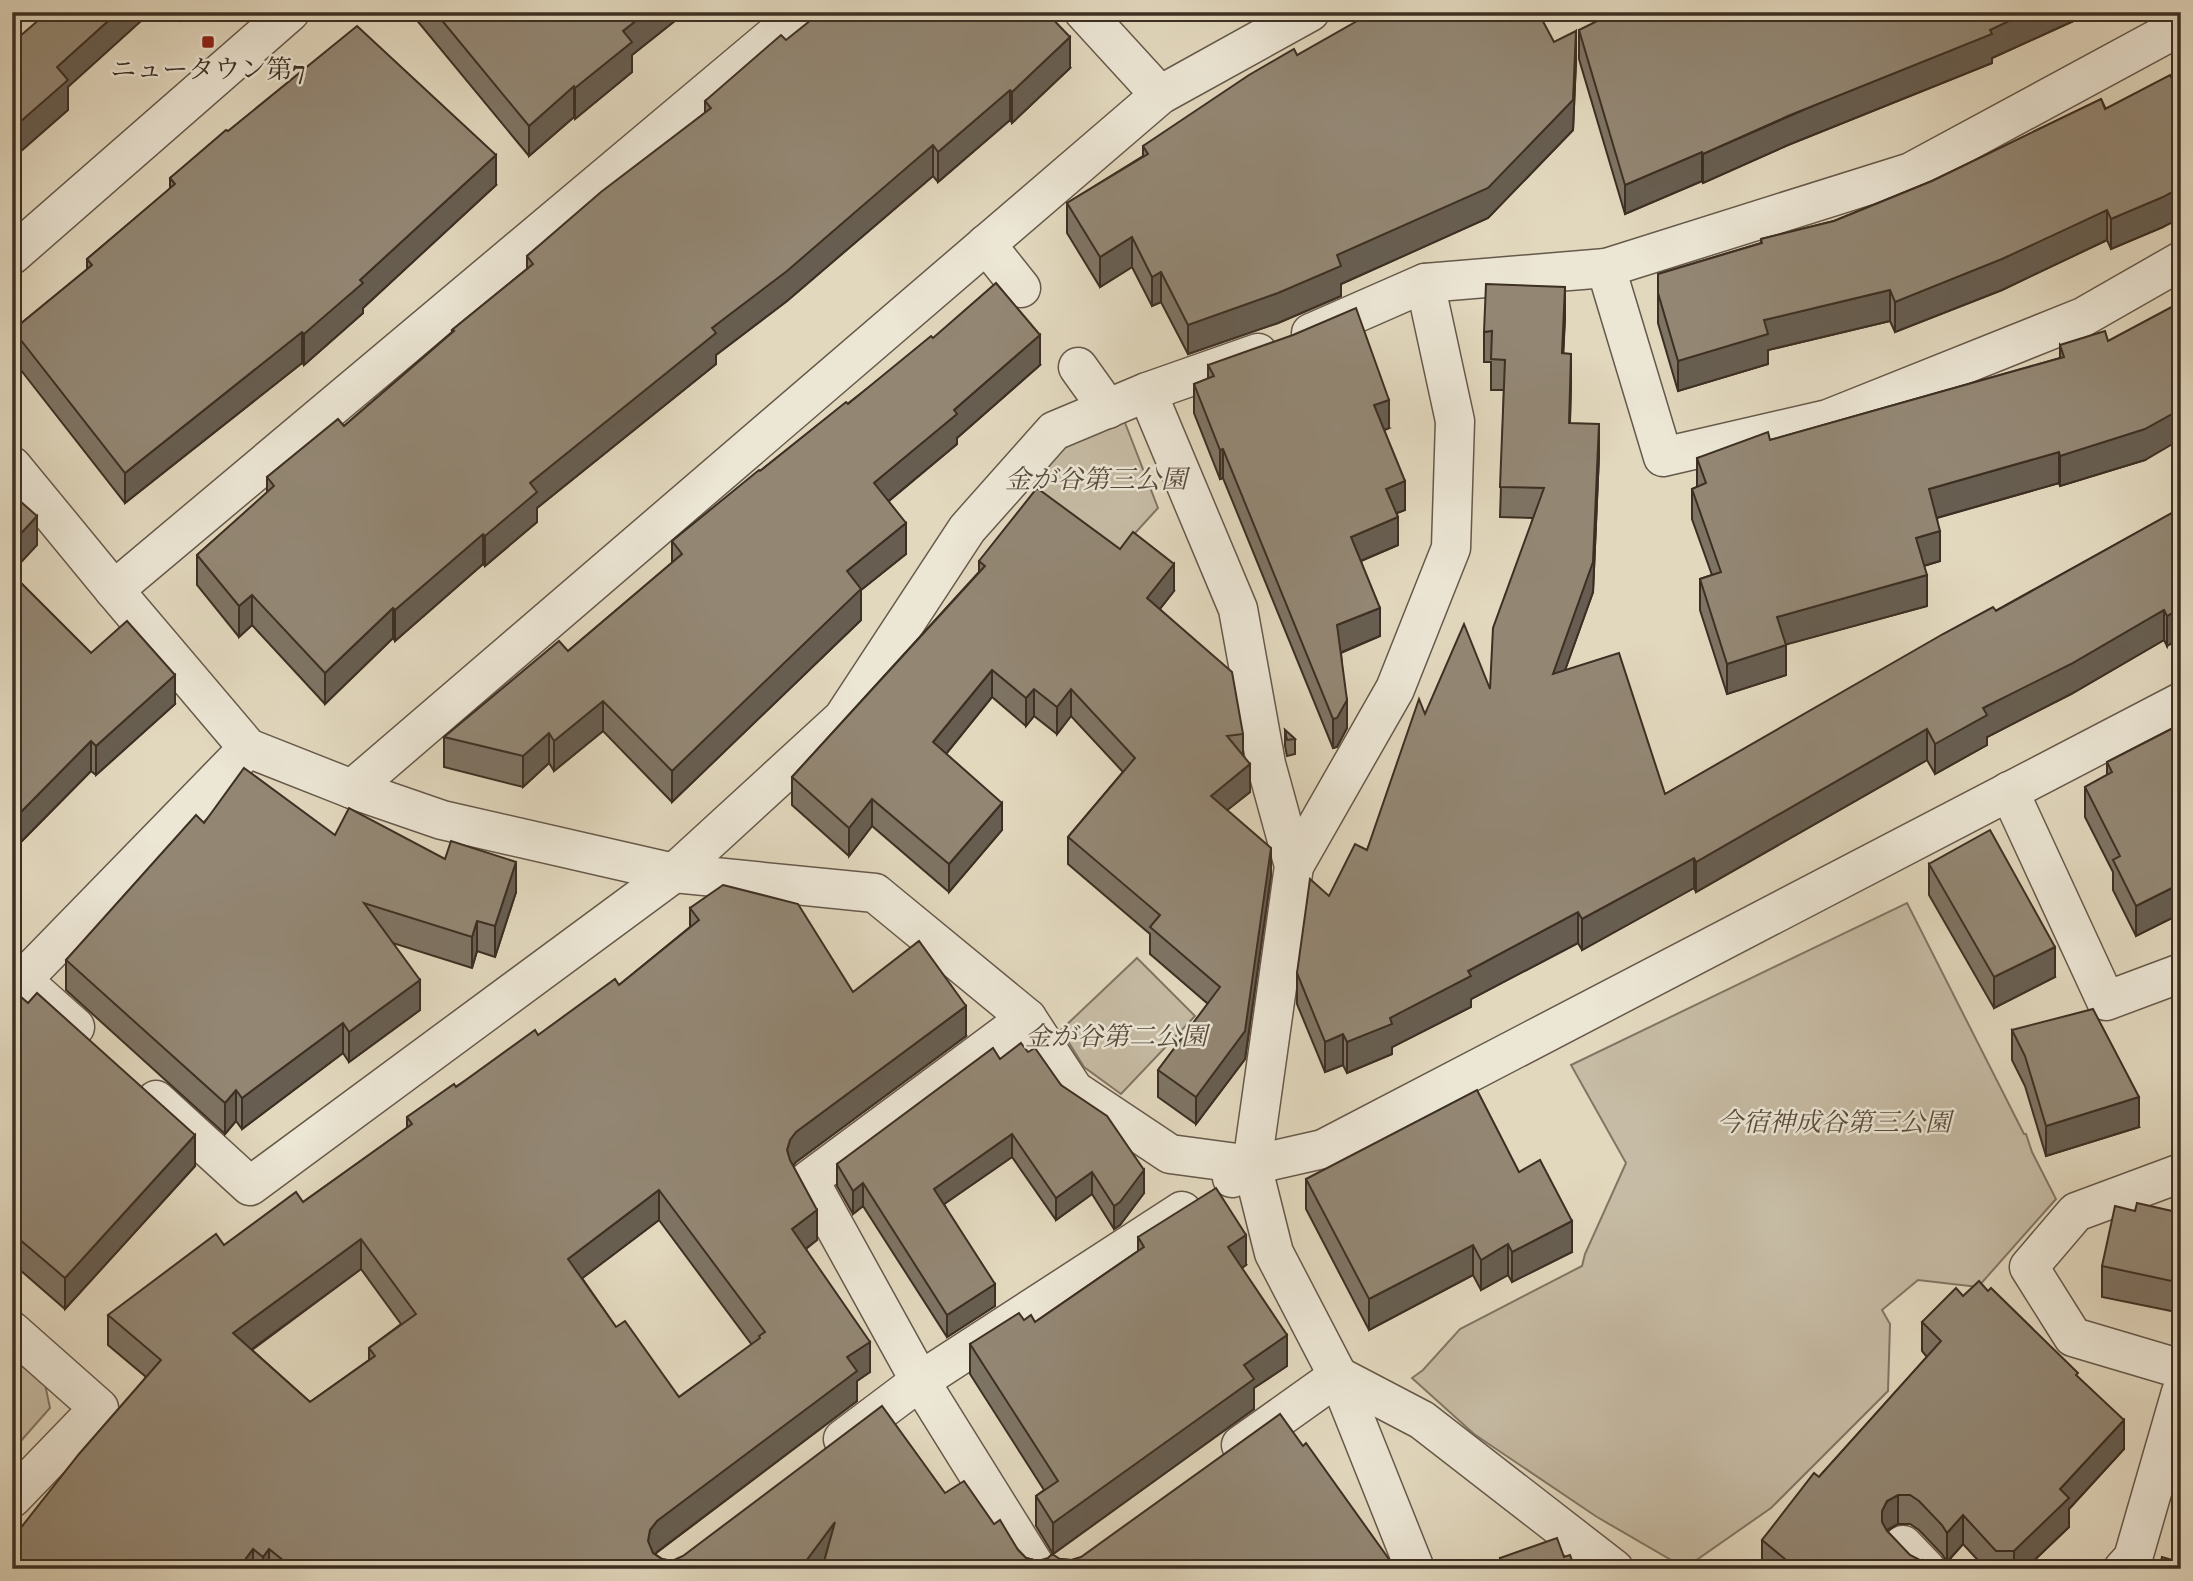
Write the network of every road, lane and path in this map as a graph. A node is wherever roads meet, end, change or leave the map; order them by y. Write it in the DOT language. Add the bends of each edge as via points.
graph roads {
  1 [pos="290,12"];
  2 [pos="802,12"];
  3 [pos="1084,12"];
  4 [pos="1310,12"];
  5 [pos="2181,26"];
  6 [pos="1160,95"];
  7 [pos="986,244"];
  8 [pos="12,255"];
  9 [pos="2181,261"];
  10 [pos="1606,268"];
  11 [pos="1425,284"];
  12 [pos="1021,288"];
  13 [pos="1078,367"];
  14 [pos="1147,393"];
  15 [pos="1108,409"];
  16 [pos="12,466"];
  17 [pos="114,590"];
  18 [pos="2181,702"];
  19 [pos="248,748"];
  20 [pos="352,789"];
  21 [pos="2009,792"];
  22 [pos="1294,866"];
  23 [pos="674,873"];
  24 [pos="2181,973"];
  25 [pos="1027,1018"];
  26 [pos="1252,1165"];
  27 [pos="2181,1173"];
  28 [pos="12,1331"];
  29 [pos="2181,1369"];
  30 [pos="1338,1376"];
  31 [pos="920,1381"];
  32 [pos="2181,1392"];
  33 [pos="811,1462"];
  34 [pos="1214,1464"];
  35 [pos="12,1498"];
  36 [pos="1037,1569"];
  37 [pos="1415,1569"];
  38 [pos="1614,1569"];
  39 [pos="2123,1569"];
  1 -- 8 [label="street"];
  2 -- 17 [label="street"];
  3 -- 6 [label="street"];
  4 -- 6 [label="street"];
  5 -- 10 [label="street" via="1911,172"];
  6 -- 7 [label="street"];
  7 -- 12 [label="street"];
  7 -- 20 [label="street"];
  9 -- 10 [label="street" via="2083,317 1828,419 1663,457"];
  10 -- 11 [label="street"];
  11 -- 14 [label="street" via="1286,343"];
  11 -- 22 [label="street" via="1455,421 1451,548 1395,689"];
  13 -- 15 [label="street"];
  14 -- 15 [label="street"];
  14 -- 22 [label="street" via="1238,609 1266,764"];
  15 -- 23 [label="street" via="1054,431 967,529 844,718"];
  16 -- 17 [label="street"];
  17 -- 19 [label="street"];
  18 -- 21 [label="street"];
  19 -- 20 [label="street"];
  19 -- 23 [label="street" via="22,980 250,1186"];
  20 -- 23 [label="street" via="442,820"];
  21 -- 24 [label="street" via="2106,1001"];
  21 -- 26 [label="street" via="1324,1149"];
  22 -- 26 [label="street"];
  23 -- 25 [label="street" via="875,893"];
  25 -- 26 [label="street" via="1074,1090 1170,1154"];
  25 -- 31 [label="street" via="808,1180"];
  26 -- 30 [label="street" via="1274,1253"];
  26 -- 31 [label="street"];
  27 -- 29 [label="street" via="2076,1212 2029,1267 2073,1337"];
  28 -- 35 [label="street" via="99,1408"];
  30 -- 34 [label="street"];
  30 -- 37 [label="street"];
  30 -- 38 [label="street" via="1422,1420"];
  31 -- 33 [label="street"];
  31 -- 36 [label="street"];
  32 -- 39 [label="street" via="2133,1558"];
}
